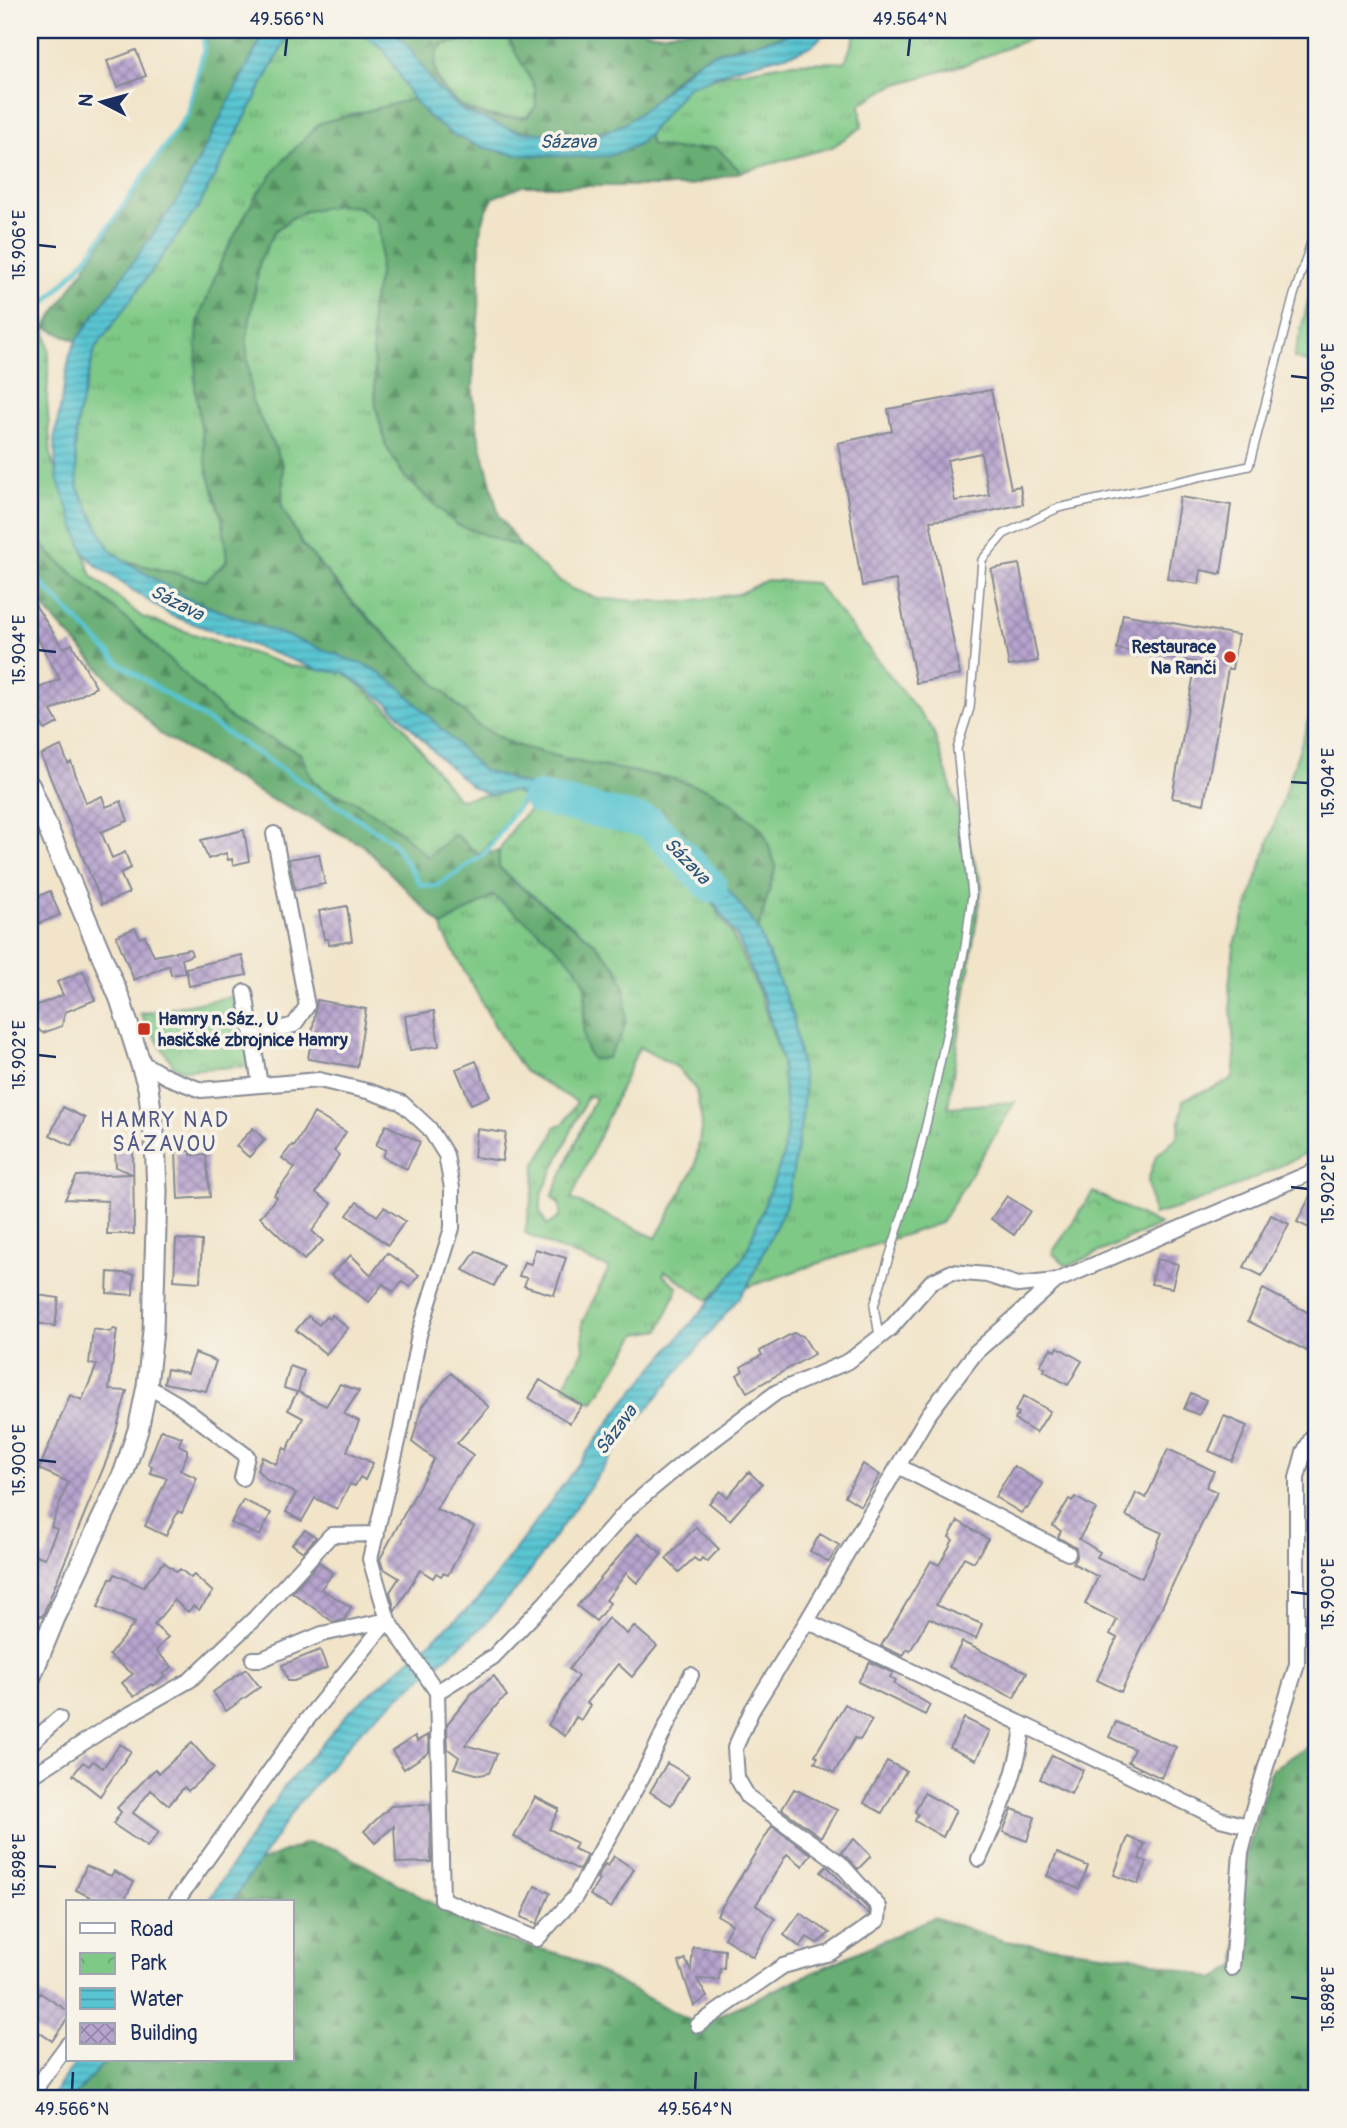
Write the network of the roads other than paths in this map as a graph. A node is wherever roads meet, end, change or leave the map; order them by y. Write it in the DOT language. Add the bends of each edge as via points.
graph roads {
  1 [pos="1317,224"];
  2 [pos="30,786"];
  3 [pos="274,834"];
  4 [pos="245,992"];
  5 [pos="252,1036"];
  6 [pos="139,1061"];
  7 [pos="260,1085"];
  8 [pos="1317,1170"];
  9 [pos="1056,1280"];
  10 [pos="880,1337"];
  11 [pos="147,1386"];
  12 [pos="1317,1429"];
  13 [pos="898,1466"];
  14 [pos="242,1478"];
  15 [pos="377,1534"];
  16 [pos="1068,1553"];
  17 [pos="388,1620"];
  18 [pos="807,1621"];
  19 [pos="253,1659"];
  20 [pos="691,1675"];
  21 [pos="30,1679"];
  22 [pos="433,1688"];
  23 [pos="59,1718"];
  24 [pos="1023,1725"];
  25 [pos="30,1744"];
  26 [pos="30,1777"];
  27 [pos="1248,1826"];
  28 [pos="979,1858"];
  29 [pos="177,1900"];
  30 [pos="1232,1968"];
  31 [pos="698,2025"];
  32 [pos="66,2047"];
  33 [pos="33,2098"];
  1 -- 10 [label="lane" via="1249,466 1058,508 1003,534 982,560 970,708 957,749 972,895 965,947 917,1161 874,1306"];
  2 -- 6 [label="street" via="120,999"];
  3 -- 5 [label="street" via="307,1006 294,1025"];
  4 -- 5 [label="street"];
  5 -- 7 [label="street"];
  6 -- 7 [label="street" via="201,1090"];
  6 -- 11 [label="street" via="148,1087 157,1191"];
  7 -- 15 [label="street" via="319,1080 402,1103 429,1128 446,1155 452,1228 419,1335"];
  8 -- 9 [label="street"];
  9 -- 10 [label="street" via="1018,1285 987,1275 951,1272 931,1282"];
  9 -- 13 [label="street" via="976,1352 928,1415"];
  10 -- 22 [label="street" via="849,1361 777,1392 684,1462 630,1507 493,1657"];
  11 -- 14 [label="street" via="247,1456"];
  11 -- 21 [label="street" via="124,1472"];
  12 -- 27 [label="street" via="1297,1478 1297,1664"];
  13 -- 16 [label="street"];
  13 -- 18 [label="street"];
  15 -- 17 [label="street" via="370,1559"];
  15 -- 26 [label="street" via="331,1535 190,1680"];
  17 -- 19 [label="street" via="322,1634"];
  17 -- 22 [label="street"];
  17 -- 29 [label="street" via="305,1723"];
  18 -- 24 [label="street"];
  18 -- 31 [label="street" via="746,1723 735,1748 737,1778 748,1797 840,1863 879,1907 878,1920 830,1953 783,1966"];
  20 -- 22 [label="street" via="643,1775 575,1897 537,1939 442,1899"];
  23 -- 25 [label="street"];
  24 -- 27 [label="street" via="1220,1819"];
  24 -- 28 [label="street" via="1022,1744 1004,1802"];
  27 -- 30 [label="street" via="1241,1853"];
  32 -- 33 [label="street"];
}
